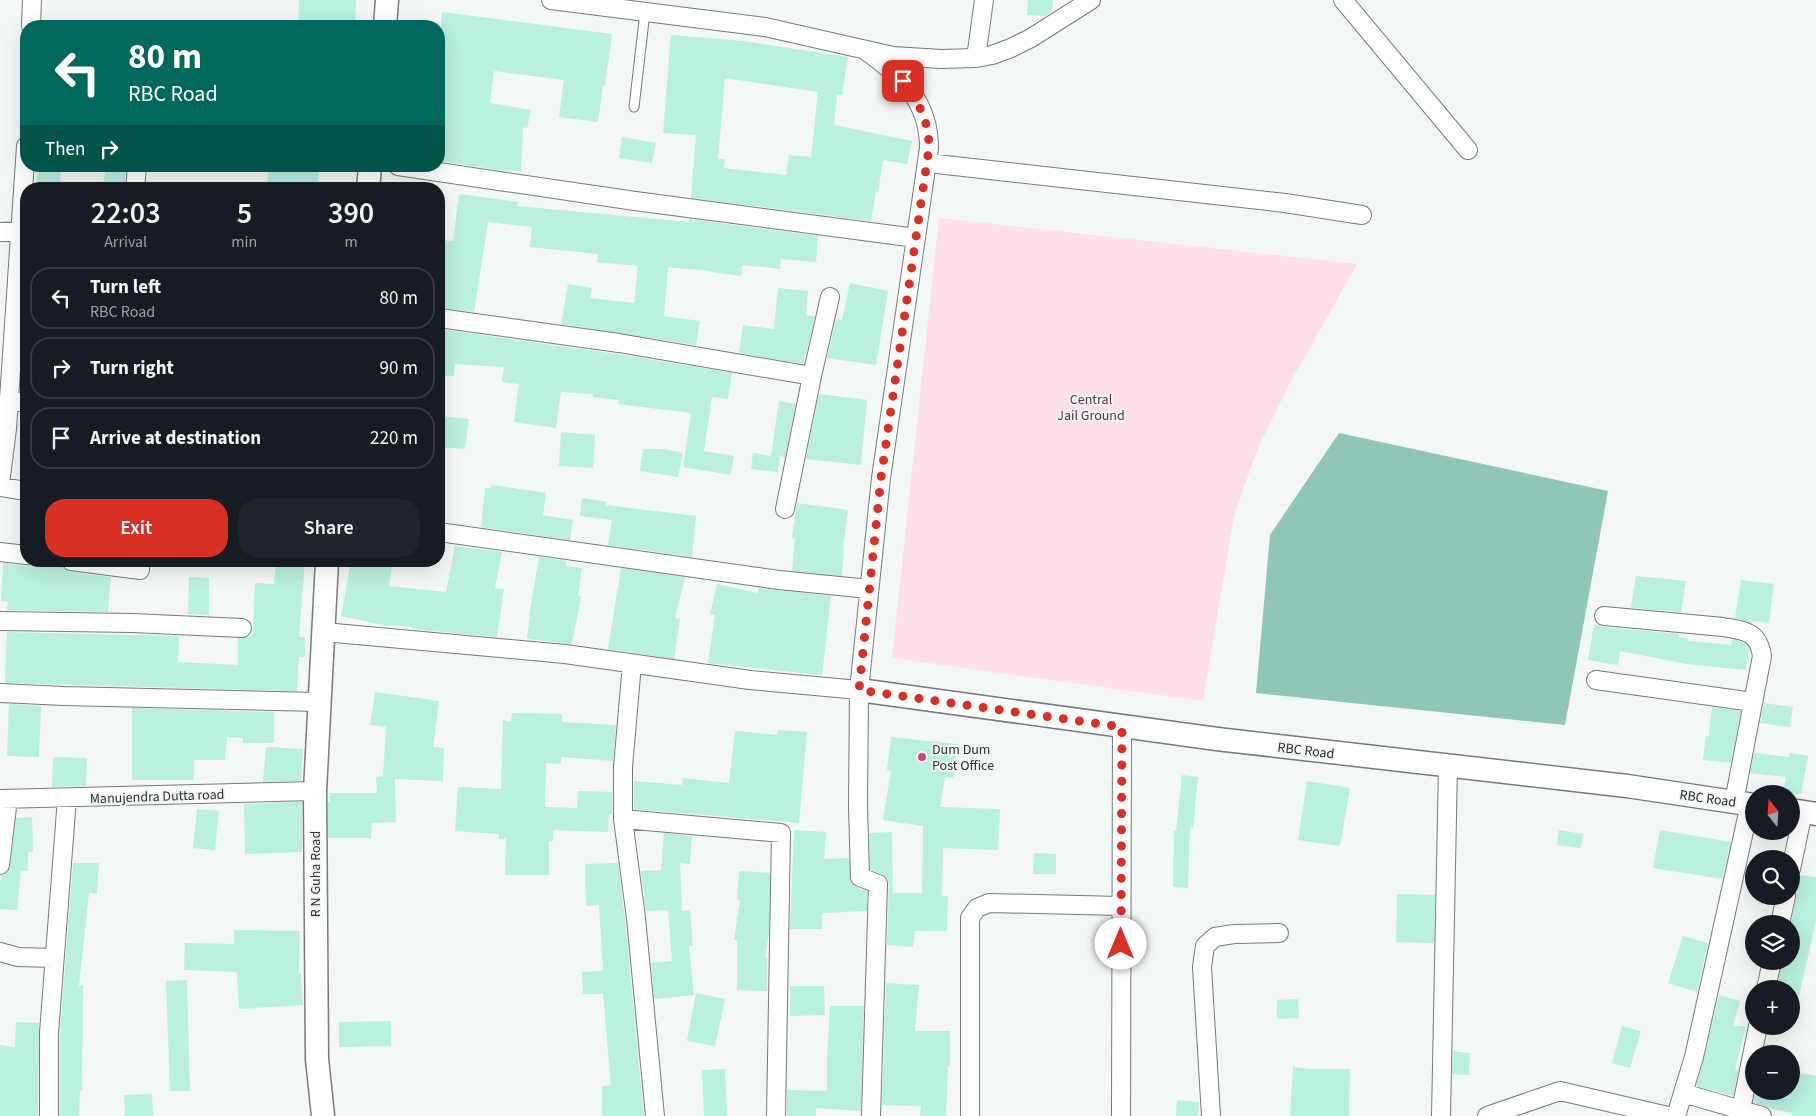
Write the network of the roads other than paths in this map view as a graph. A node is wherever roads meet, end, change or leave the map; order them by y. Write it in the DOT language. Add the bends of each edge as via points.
graph roads {
  1 [pos="32,0"];
  2 [pos="387,0"];
  3 [pos="551,0"];
  4 [pos="984,0"];
  5 [pos="1091,0"];
  6 [pos="1343,0"];
  7 [pos="646,12"];
  8 [pos="32,20"];
  9 [pos="385,20"];
  10 [pos="866,51"];
  11 [pos="976,58"];
  12 [pos="634,107"];
  13 [pos="1468,150"];
  14 [pos="928,163"];
  15 [pos="439,172"];
  16 [pos="1362,215"];
  17 [pos="20,230"];
  18 [pos="0,232"];
  19 [pos="916,238"];
  20 [pos="20,264"];
  21 [pos="830,297"];
  22 [pos="445,319"];
  23 [pos="812,376"];
  24 [pos="8,400"];
  25 [pos="20,402"];
  26 [pos="3,429"];
  27 [pos="0,486"];
  28 [pos="20,490"];
  29 [pos="785,509"];
  30 [pos="445,533"];
  31 [pos="0,552"];
  32 [pos="20,554"];
  33 [pos="117,567"];
  34 [pos="140,567"];
  35 [pos="328,567"];
  36 [pos="869,590"];
  37 [pos="1604,616"];
  38 [pos="0,621"];
  39 [pos="242,628"];
  40 [pos="324,632"];
  41 [pos="632,664"];
  42 [pos="1596,680"];
  43 [pos="859,690"];
  44 [pos="0,693"];
  45 [pos="319,702"];
  46 [pos="1753,702"];
  47 [pos="1122,727"];
  48 [pos="1448,766"];
  49 [pos="1747,785"];
  50 [pos="315,791"];
  51 [pos="67,798"];
  52 [pos="4,799"];
  53 [pos="1745,804"];
  54 [pos="1745,809"];
  55 [pos="1804,812"];
  56 [pos="623,819"];
  57 [pos="1795,850"];
  58 [pos="0,865"];
  59 [pos="1121,906"];
  60 [pos="1279,933"];
  61 [pos="0,952"];
  62 [pos="54,958"];
  63 [pos="1756,1035"];
  64 [pos="1683,1093"];
  65 [pos="1741,1110"];
  66 [pos="49,1116"];
  67 [pos="323,1116"];
  68 [pos="655,1116"];
  69 [pos="776,1116"];
  70 [pos="871,1116"];
  71 [pos="970,1116"];
  72 [pos="1121,1116"];
  73 [pos="1211,1116"];
  74 [pos="1441,1116"];
  75 [pos="1487,1116"];
  76 [pos="1668,1116"];
  77 [pos="1676,1116"];
  78 [pos="1762,1116"];
  1 -- 8 [label="street"];
  2 -- 9 [label="street"];
  3 -- 7 [label="street"];
  4 -- 11 [label="street"];
  5 -- 11 [label="street" via="1031,38 992,55"];
  6 -- 13 [label="street"];
  7 -- 10 [label="street" via="764,27"];
  7 -- 12 [label="lane"];
  10 -- 11 [label="street" via="926,59"];
  10 -- 14 [label="street" via="903,81 921,107 929,134"];
  14 -- 16 [label="street"];
  14 -- 19 [label="street"];
  15 -- 19 [label="street"];
  17 -- 18 [label="street"];
  19 -- 36 [label="street" via="881,478"];
  20 -- 24 [label="street"];
  21 -- 23 [label="street"];
  22 -- 23 [label="street" via="619,343"];
  23 -- 29 [label="street"];
  24 -- 25 [label="street"];
  24 -- 26 [label="street"];
  26 -- 27 [label="street"];
  27 -- 28 [label="street"];
  30 -- 36 [label="street"];
  31 -- 32 [label="street"];
  33 -- 34 [label="street" via="140,570"];
  35 -- 40 [label="street, R N Guha Road"];
  36 -- 43 [label="street"];
  37 -- 46 [label="street" via="1723,627 1754,636 1760,644 1762,656"];
  38 -- 39 [label="street"];
  40 -- 41 [label="street" via="565,654"];
  40 -- 45 [label="street, R N Guha Road"];
  41 -- 43 [label="street"];
  41 -- 56 [label="street" via="623,767"];
  42 -- 46 [label="street"];
  43 -- 47 [label="street, RBC Road"];
  43 -- 70 [label="street" via="860,877 878,884"];
  44 -- 45 [label="street"];
  45 -- 50 [label="street, R N Guha Road"];
  46 -- 49 [label="street"];
  47 -- 48 [label="street, RBC Road"];
  47 -- 59 [label="street"];
  48 -- 53 [label="street, RBC Road" via="1627,786"];
  48 -- 74 [label="street"];
  50 -- 51 [label="street, Manujendra Dutta road"];
  50 -- 67 [label="street, R N Guha Road" via="317,1059"];
  51 -- 52 [label="street, Manujendra Dutta road"];
  51 -- 62 [label="street"];
  52 -- 58 [label="street"];
  54 -- 64 [label="street" via="1698,1039"];
  55 -- 57 [label="street"];
  56 -- 68 [label="street"];
  56 -- 69 [label="street" via="781,833"];
  59 -- 71 [label="street" via="989,903 977,908 970,918"];
  59 -- 72 [label="street"];
  60 -- 73 [label="street" via="1215,937 1205,946 1202,967"];
  61 -- 62 [label="street" via="18,957"];
  62 -- 66 [label="street" via="48,1033"];
  63 -- 65 [label="street"];
  64 -- 65 [label="street"];
  64 -- 77 [label="street"];
  65 -- 78 [label="street"];
  75 -- 76 [label="street" via="1560,1091"];
}
